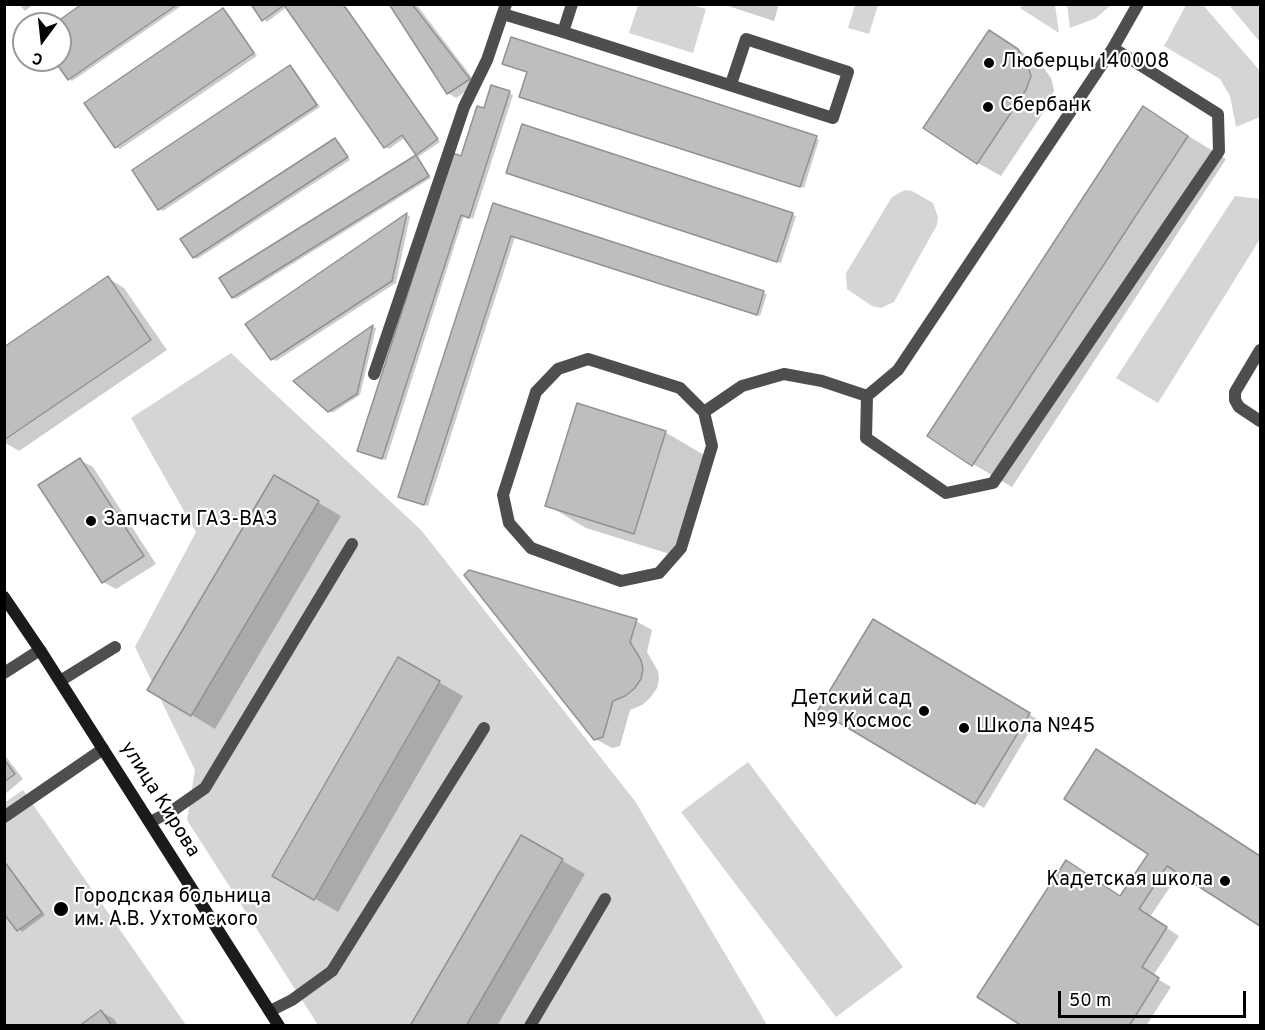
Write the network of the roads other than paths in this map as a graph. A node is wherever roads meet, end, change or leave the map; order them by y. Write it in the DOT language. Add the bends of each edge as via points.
graph roads {
  1 [pos="572,4"];
  2 [pos="1138,4"];
  3 [pos="504,9"];
  4 [pos="563,32"];
  5 [pos="1113,48"];
  6 [pos="731,84"];
  7 [pos="1260,350"];
  8 [pos="374,374"];
  9 [pos="867,396"];
  10 [pos="704,412"];
  11 [pos="1260,421"];
  12 [pos="352,544"];
  13 [pos="4,597"];
  14 [pos="115,647"];
  15 [pos="40,650"];
  16 [pos="4,673"];
  17 [pos="60,681"];
  18 [pos="484,728"];
  19 [pos="103,749"];
  20 [pos="4,817"];
  21 [pos="150,822"];
  22 [pos="606,899"];
  23 [pos="270,1011"];
  24 [pos="279,1026"];
  25 [pos="530,1026"];
  1 -- 4 [label="lane"];
  2 -- 5 [label="lane"];
  3 -- 4 [label="lane"];
  3 -- 8 [label="lane" via="487,60 464,107"];
  4 -- 6 [label="lane"];
  5 -- 9 [label="lane" via="898,370"];
  5 -- 9 [label="lane" via="1218,114 1219,151 993,483 946,494 866,438"];
  6 -- 6 [label="lane" via="833,118 848,72 746,39"];
  7 -- 11 [label="lane" via="1235,392 1239,407"];
  9 -- 10 [label="lane" via="784,374 742,386"];
  10 -- 10 [label="lane" via="680,388 588,359 558,369 536,392 503,495 509,523 531,548 621,581 659,573 681,548 712,446"];
  12 -- 21 [label="lane" via="204,788"];
  13 -- 15 [label="main road, улица Кирова"];
  14 -- 17 [label="lane"];
  15 -- 16 [label="lane"];
  15 -- 17 [label="main road, улица Кирова"];
  17 -- 19 [label="main road, улица Кирова"];
  18 -- 23 [label="lane" via="332,971"];
  19 -- 20 [label="lane"];
  19 -- 21 [label="main road, улица Кирова"];
  21 -- 23 [label="main road, улица Кирова"];
  22 -- 25 [label="lane"];
  23 -- 24 [label="main road, улица Кирова"];
}
